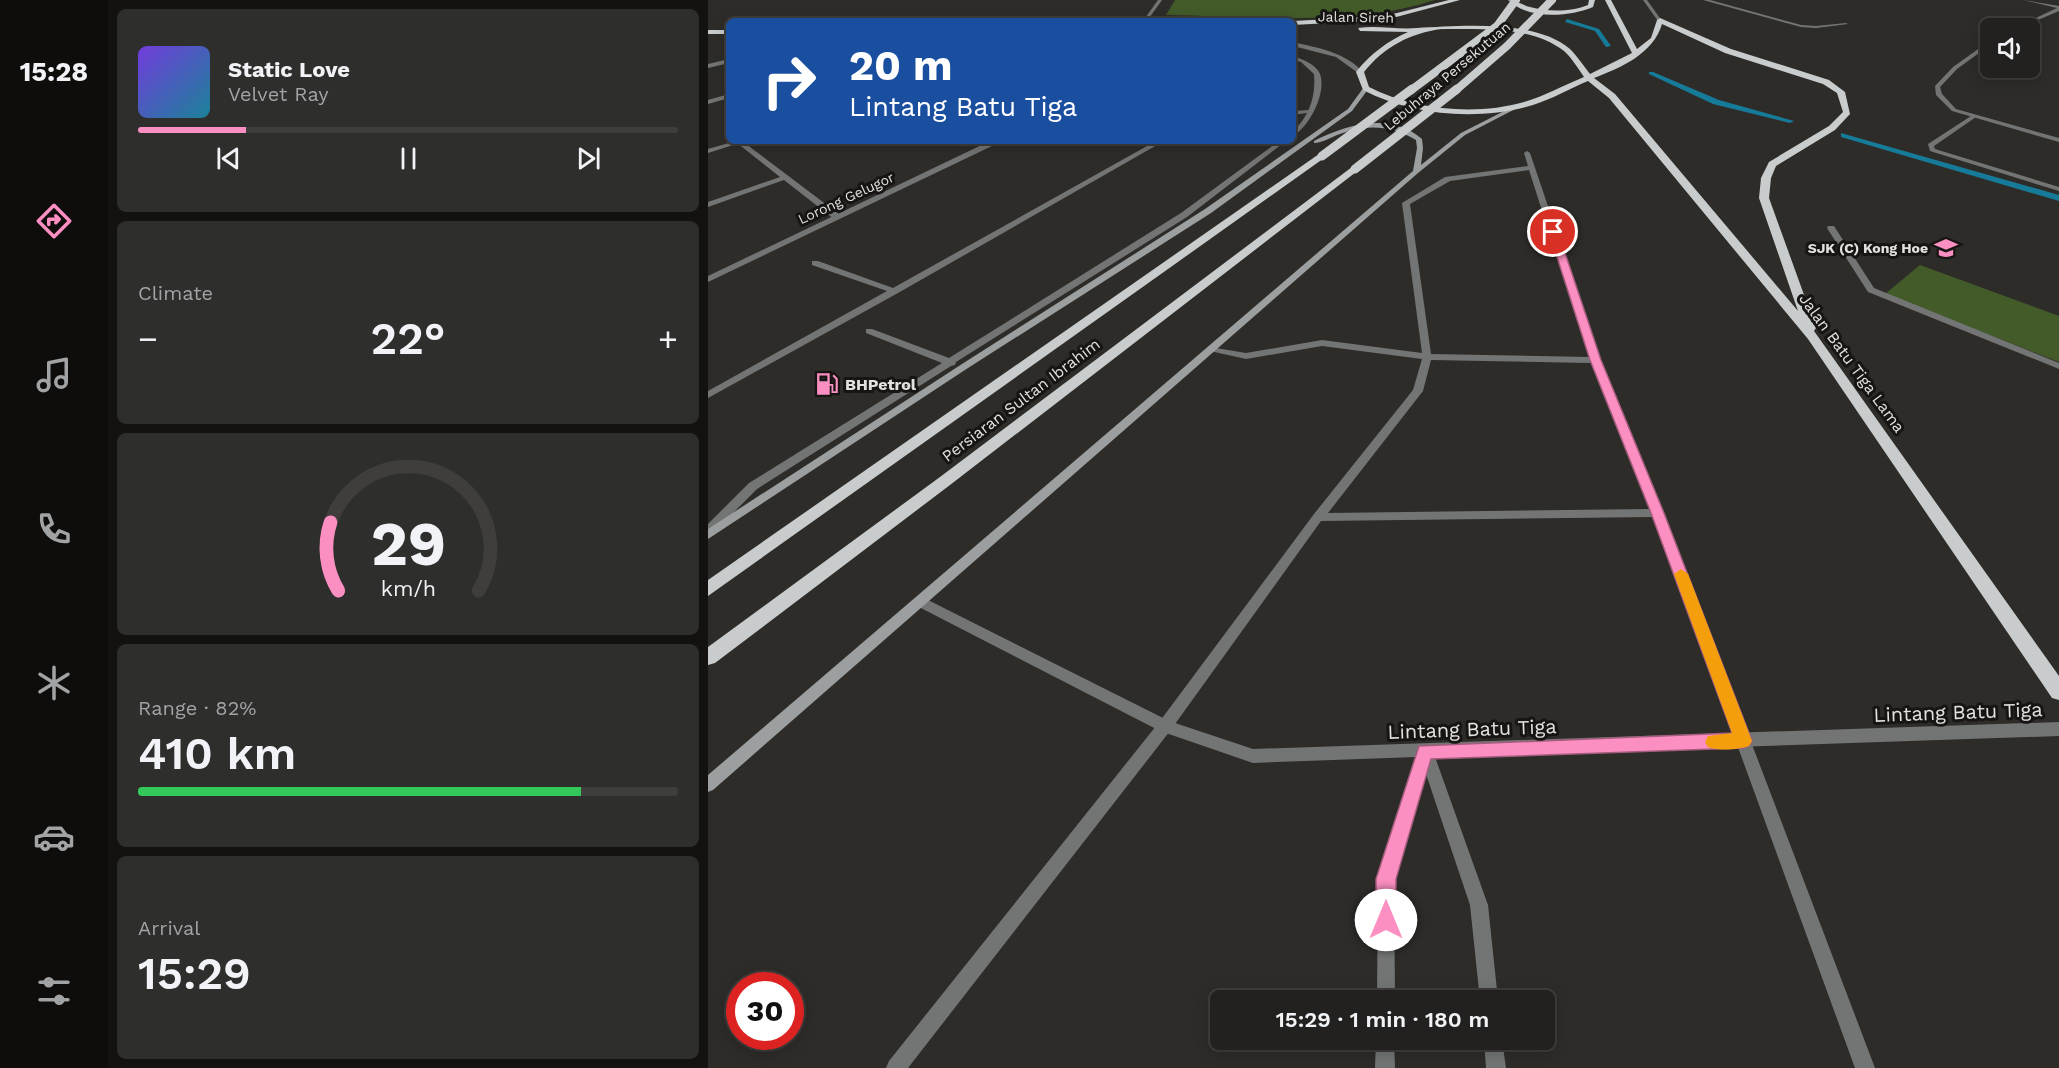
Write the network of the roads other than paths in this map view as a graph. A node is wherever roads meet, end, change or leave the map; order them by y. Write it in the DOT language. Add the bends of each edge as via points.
graph roads {
  1 [pos="1161,0"];
  2 [pos="1511,0"];
  3 [pos="1516,0"];
  4 [pos="1552,0"];
  5 [pos="1592,0"];
  6 [pos="1608,0"];
  7 [pos="1645,0"];
  8 [pos="1705,0"];
  9 [pos="2025,0"];
  10 [pos="1460,2"];
  11 [pos="2059,8"];
  12 [pos="1446,13"];
  13 [pos="1147,18"];
  14 [pos="2038,18"];
  15 [pos="1437,19"];
  16 [pos="1660,20"];
  17 [pos="1296,23"];
  18 [pos="1846,24"];
  19 [pos="1296,28"];
  20 [pos="1419,30"];
  21 [pos="708,32"];
  22 [pos="726,32"];
  23 [pos="1296,45"];
  24 [pos="1980,50"];
  25 [pos="1636,54"];
  26 [pos="1296,59"];
  27 [pos="726,62"];
  28 [pos="708,66"];
  29 [pos="1360,72"];
  30 [pos="1589,78"];
  31 [pos="1366,88"];
  32 [pos="726,97"];
  33 [pos="708,102"];
  34 [pos="1518,106"];
  35 [pos="1310,112"];
  36 [pos="1296,113"];
  37 [pos="1973,117"];
  38 [pos="1296,130"];
  39 [pos="2059,140"];
  40 [pos="734,144"];
  41 [pos="744,144"];
  42 [pos="992,144"];
  43 [pos="1156,144"];
  44 [pos="1279,144"];
  45 [pos="708,151"];
  46 [pos="1527,153"];
  47 [pos="1322,156"];
  48 [pos="1270,167"];
  49 [pos="1532,168"];
  50 [pos="1355,169"];
  51 [pos="1416,171"];
  52 [pos="786,177"];
  53 [pos="2059,189"];
  54 [pos="708,205"];
  55 [pos="837,217"];
  56 [pos="1831,228"];
  57 [pos="815,263"];
  58 [pos="708,279"];
  59 [pos="895,291"];
  60 [pos="869,331"];
  61 [pos="1813,337"];
  62 [pos="1213,349"];
  63 [pos="1427,357"];
  64 [pos="1595,360"];
  65 [pos="948,362"];
  66 [pos="965,366"];
  67 [pos="2059,366"];
  68 [pos="708,395"];
  69 [pos="1658,513"];
  70 [pos="1318,517"];
  71 [pos="708,533"];
  72 [pos="708,589"];
  73 [pos="922,602"];
  74 [pos="708,657"];
  75 [pos="2059,692"];
  76 [pos="1165,726"];
  77 [pos="2059,729"];
  78 [pos="1743,741"];
  79 [pos="1425,751"];
  80 [pos="708,785"];
  81 [pos="1386,990"];
  82 [pos="1488,990"];
  83 [pos="1385,1050"];
  84 [pos="1494,1050"];
  85 [pos="896,1068"];
  86 [pos="1385,1068"];
  87 [pos="1496,1068"];
  88 [pos="1865,1068"];
  1 -- 13 [label="street"];
  2 -- 5 [label="highway" via="1528,9 1568,12 1583,11 1591,6"];
  3 -- 47 [label="highway, Lebuhraya Persekutuan, bridge" via="1497,26 1475,44"];
  4 -- 50 [label="highway, Lebuhraya Persekutuan, bridge" via="1532,23 1468,79"];
  6 -- 25 [label="highway"];
  7 -- 16 [label="street"];
  8 -- 18 [label="street" via="1801,26"];
  9 -- 11 [label="street"];
  10 -- 12 [label="highway"];
  10 -- 17 [label="highway" via="1385,18"];
  11 -- 14 [label="street"];
  15 -- 20 [label="highway"];
  16 -- 25 [label="highway" via="1654,39"];
  16 -- 61 [label="highway" via="1728,51 1826,82 1841,92 1846,112 1832,128 1772,164 1766,178 1764,198"];
  19 -- 20 [label="highway, Jalan Sireh"];
  20 -- 29 [label="highway" via="1383,49"];
  20 -- 30 [label="highway, Jalan Sireh" via="1476,26 1530,34 1568,50"];
  21 -- 22 [label="highway"];
  23 -- 29 [label="street, Jalan Sireh" via="1352,63"];
  24 -- 37 [label="street" via="1937,87 1939,95 1954,110"];
  25 -- 30 [label="highway" via="1616,68"];
  26 -- 35 [label="street" via="1317,73 1320,89"];
  27 -- 28 [label="street"];
  29 -- 31 [label="highway"];
  30 -- 34 [label="highway"];
  30 -- 61 [label="highway, Jalan Batu Tiga Lama" via="1612,96"];
  31 -- 34 [label="highway" via="1398,103 1437,109"];
  31 -- 48 [label="main road" via="1350,110"];
  32 -- 33 [label="street"];
  34 -- 51 [label="main road" via="1463,134"];
  35 -- 36 [label="street"];
  35 -- 38 [label="street"];
  37 -- 39 [label="street"];
  37 -- 53 [label="street" via="1930,145 1932,150"];
  40 -- 45 [label="street"];
  41 -- 52 [label="street"];
  42 -- 55 [label="street, Lorong Gelugor"];
  43 -- 59 [label="street"];
  44 -- 65 [label="street" via="1184,215"];
  46 -- 49 [label="street"];
  47 -- 72 [label="highway, Persiaran Sultan Ibrahim"];
  48 -- 51 [label="main road" via="1340,130 1371,124 1409,132 1419,139"];
  48 -- 66 [label="main road" via="1208,212"];
  49 -- 63 [label="street" via="1448,179 1406,203"];
  49 -- 64 [label="street"];
  50 -- 74 [label="highway, Persiaran Sultan Ibrahim"];
  51 -- 62 [label="main road"];
  52 -- 54 [label="street"];
  52 -- 55 [label="street"];
  55 -- 58 [label="street, Lorong Gelugor"];
  56 -- 67 [label="street" via="1871,290"];
  57 -- 59 [label="street"];
  59 -- 68 [label="street"];
  60 -- 65 [label="street"];
  61 -- 75 [label="highway, Jalan Batu Tiga Lama"];
  62 -- 63 [label="street" via="1246,356 1322,343"];
  62 -- 73 [label="main road"];
  63 -- 64 [label="street"];
  63 -- 70 [label="street" via="1418,391"];
  64 -- 69 [label="street"];
  65 -- 66 [label="street"];
  65 -- 71 [label="street" via="753,486"];
  66 -- 71 [label="main road"];
  69 -- 70 [label="street"];
  69 -- 78 [label="street"];
  70 -- 76 [label="street"];
  73 -- 76 [label="street, Lintang Batu Tiga"];
  73 -- 80 [label="main road"];
  76 -- 79 [label="street, Lintang Batu Tiga" via="1253,756"];
  76 -- 85 [label="street"];
  77 -- 78 [label="street, Lintang Batu Tiga"];
  78 -- 79 [label="street, Lintang Batu Tiga"];
  78 -- 88 [label="street"];
  79 -- 81 [label="street" via="1386,879"];
  79 -- 82 [label="street" via="1479,905"];
  83 -- 86 [label="street"];
  84 -- 87 [label="street"];
}
